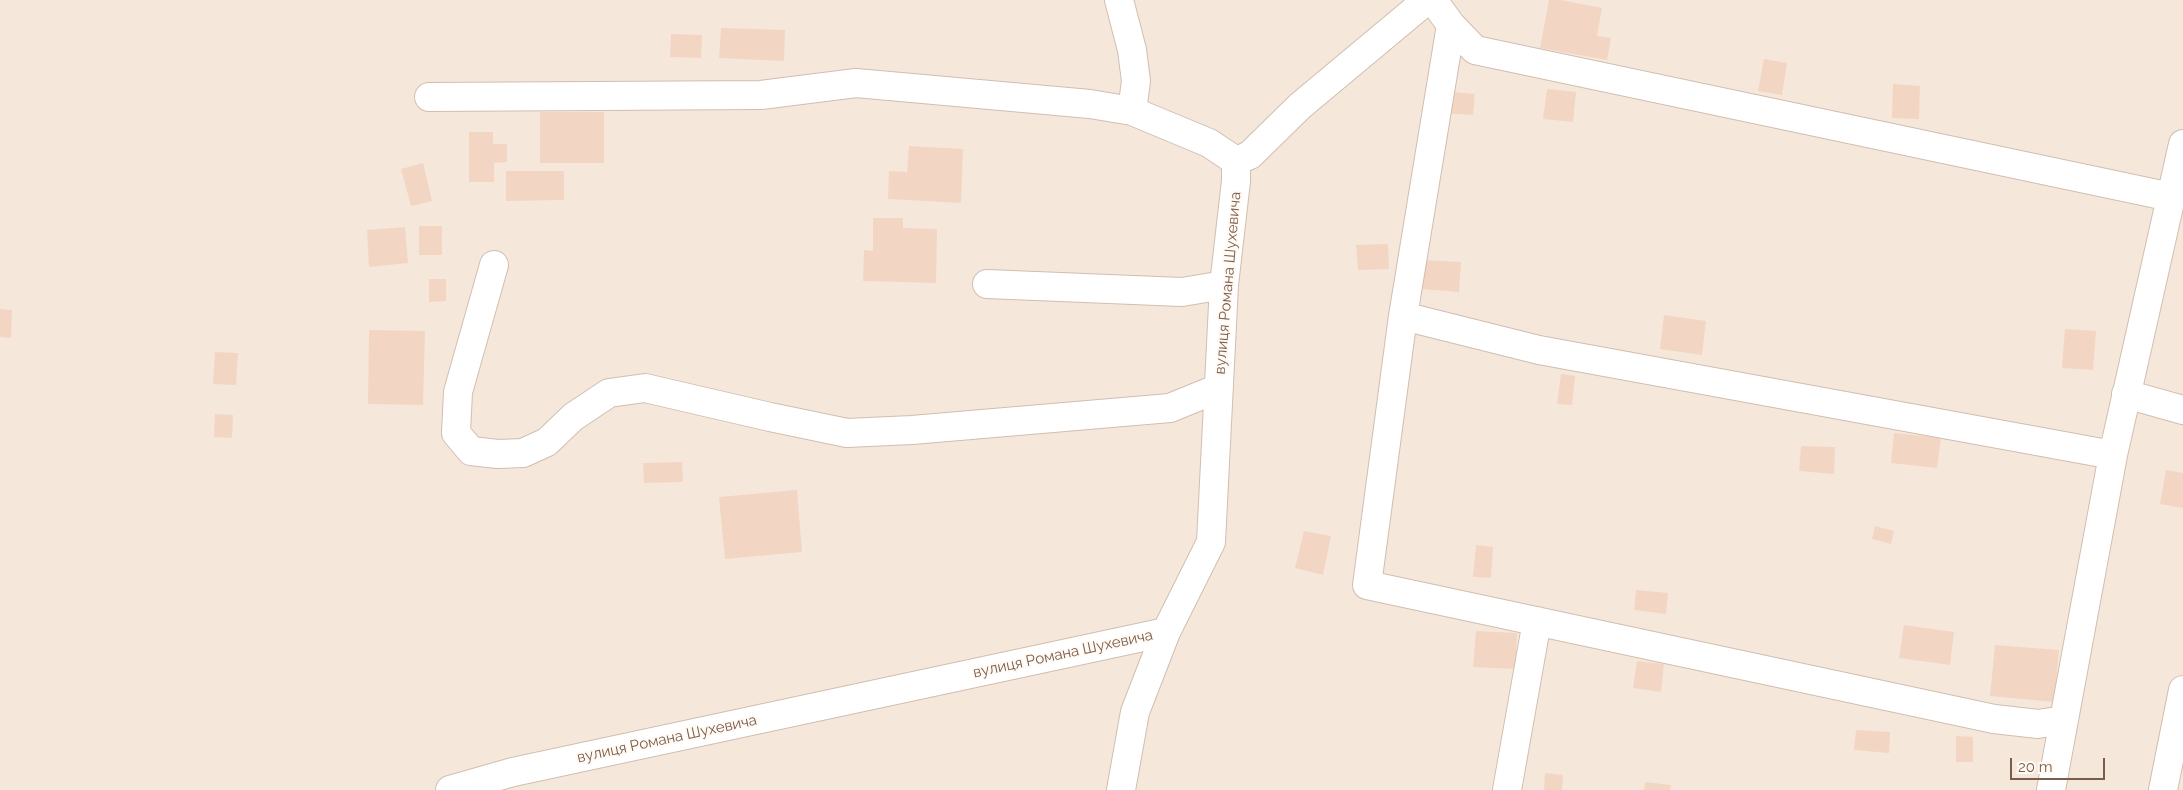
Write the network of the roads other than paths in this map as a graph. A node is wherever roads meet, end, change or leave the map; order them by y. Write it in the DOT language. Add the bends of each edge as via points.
graph roads {
  1 [pos="1118,0"];
  2 [pos="1427,0"];
  3 [pos="1433,0"];
  4 [pos="1451,25"];
  5 [pos="429,97"];
  6 [pos="1132,111"];
  7 [pos="2183,144"];
  8 [pos="1236,160"];
  9 [pos="2171,197"];
  10 [pos="494,265"];
  11 [pos="987,284"];
  12 [pos="1224,285"];
  13 [pos="1403,316"];
  14 [pos="1220,388"];
  15 [pos="2126,394"];
  16 [pos="2183,410"];
  17 [pos="2113,455"];
  18 [pos="1537,621"];
  19 [pos="1166,632"];
  20 [pos="2183,690"];
  21 [pos="2064,720"];
  22 [pos="450,790"];
  23 [pos="1121,790"];
  24 [pos="1507,790"];
  25 [pos="2051,790"];
  26 [pos="2163,790"];
  1 -- 6 [label="street" via="1132,50 1136,81"];
  2 -- 8 [label="street" via="1300,106 1250,155"];
  3 -- 4 [label="street"];
  4 -- 9 [label="street" via="1475,50"];
  4 -- 13 [label="street"];
  5 -- 6 [label="street" via="761,95 856,83 1090,104"];
  6 -- 8 [label="street" via="1209,143"];
  7 -- 9 [label="street"];
  8 -- 12 [label="street, вулиця Романа Шухевича"];
  9 -- 15 [label="street"];
  10 -- 14 [label="street" via="458,392 456,433 471,451 523,453 547,442 573,417 609,393 645,388 847,433 1170,408"];
  11 -- 12 [label="street" via="1182,292"];
  12 -- 14 [label="street, вулиця Романа Шухевича"];
  13 -- 17 [label="street" via="1539,350"];
  13 -- 18 [label="street" via="1367,585"];
  14 -- 19 [label="street, вулиця Романа Шухевича" via="1211,542"];
  15 -- 16 [label="street"];
  15 -- 17 [label="street"];
  17 -- 21 [label="street"];
  18 -- 21 [label="street" via="1994,719 2038,724"];
  18 -- 24 [label="street"];
  19 -- 22 [label="street, вулиця Романа Шухевича" via="513,772"];
  19 -- 23 [label="street" via="1135,712"];
  20 -- 26 [label="street"];
  21 -- 25 [label="street"];
}
